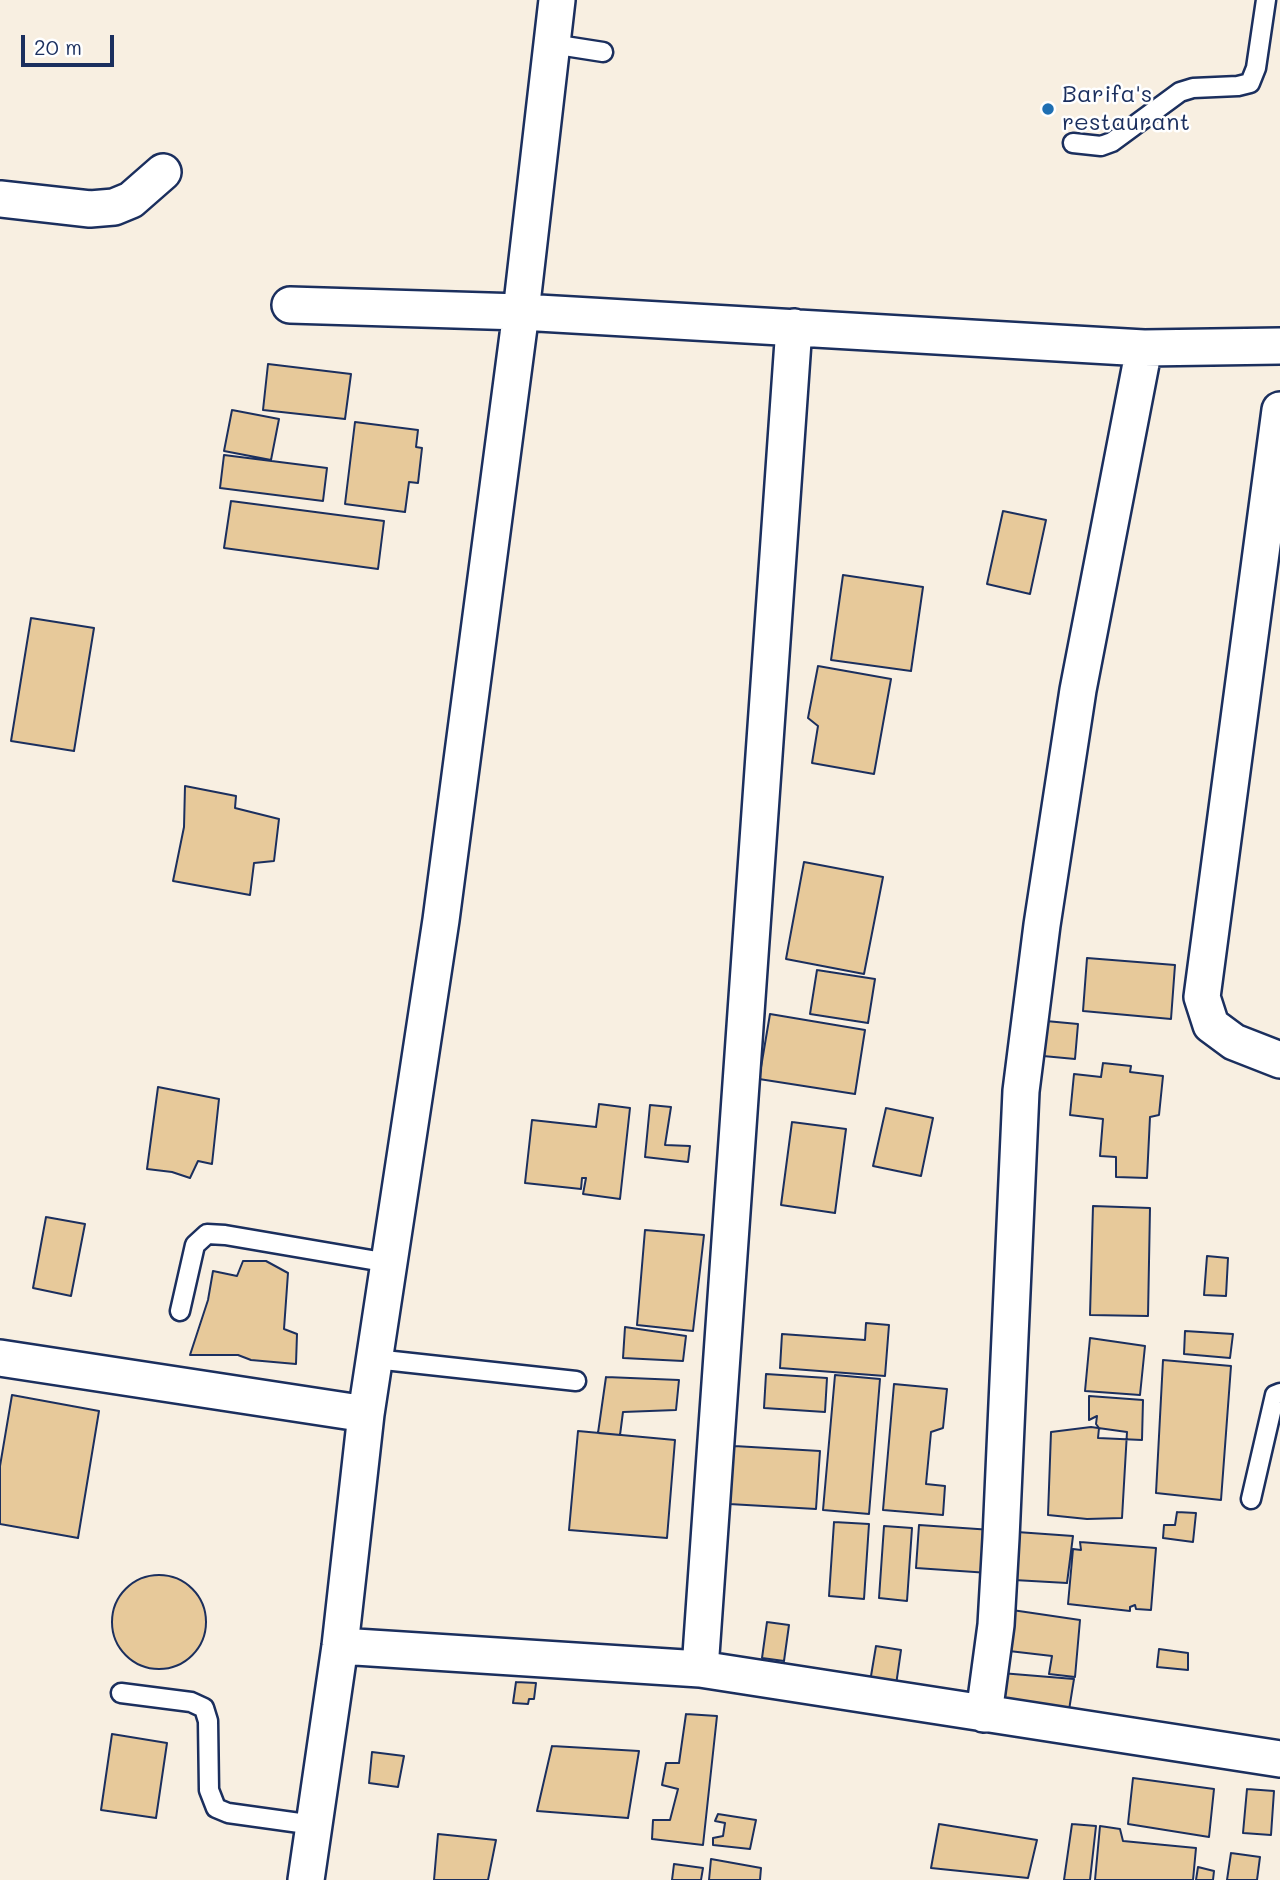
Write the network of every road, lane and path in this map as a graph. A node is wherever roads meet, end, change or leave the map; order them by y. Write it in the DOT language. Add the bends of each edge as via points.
graph roads {
  1 [pos="557,0"];
  2 [pos="1266,0"];
  3 [pos="552,44"];
  4 [pos="603,52"];
  5 [pos="1073,143"];
  6 [pos="163,172"];
  7 [pos="0,199"];
  8 [pos="290,306"];
  9 [pos="521,312"];
  10 [pos="794,327"];
  11 [pos="1280,346"];
  12 [pos="1144,348"];
  13 [pos="1280,410"];
  14 [pos="1280,1060"];
  15 [pos="389,1263"];
  16 [pos="180,1311"];
  17 [pos="0,1358"];
  18 [pos="374,1359"];
  19 [pos="576,1381"];
  20 [pos="1280,1393"];
  21 [pos="366,1414"];
  22 [pos="1251,1499"];
  23 [pos="340,1646"];
  24 [pos="700,1669"];
  25 [pos="121,1693"];
  26 [pos="984,1714"];
  27 [pos="1280,1759"];
  28 [pos="314,1825"];
  29 [pos="306,1880"];
  1 -- 3 [label="street"];
  2 -- 5 [label="lane" via="1250,83 1180,92 1112,142 1101,146"];
  3 -- 4 [label="lane"];
  3 -- 9 [label="street"];
  6 -- 7 [label="street" via="131,200 114,207 90,209"];
  8 -- 9 [label="street"];
  9 -- 10 [label="street"];
  9 -- 15 [label="street" via="441,920"];
  10 -- 12 [label="street"];
  10 -- 24 [label="street"];
  11 -- 12 [label="street"];
  12 -- 26 [label="street" via="1078,690 1021,1091 996,1625"];
  13 -- 14 [label="street" via="1202,997 1211,1025 1234,1042"];
  15 -- 16 [label="lane" via="208,1234 195,1245"];
  15 -- 18 [label="street"];
  17 -- 21 [label="street"];
  18 -- 19 [label="lane"];
  18 -- 21 [label="street"];
  20 -- 22 [label="lane" via="1275,1395"];
  21 -- 23 [label="street"];
  23 -- 24 [label="street"];
  23 -- 28 [label="street"];
  24 -- 26 [label="street"];
  25 -- 28 [label="lane" via="191,1702 204,1708 209,1790 216,1808"];
  26 -- 27 [label="street"];
  28 -- 29 [label="street"];
}
